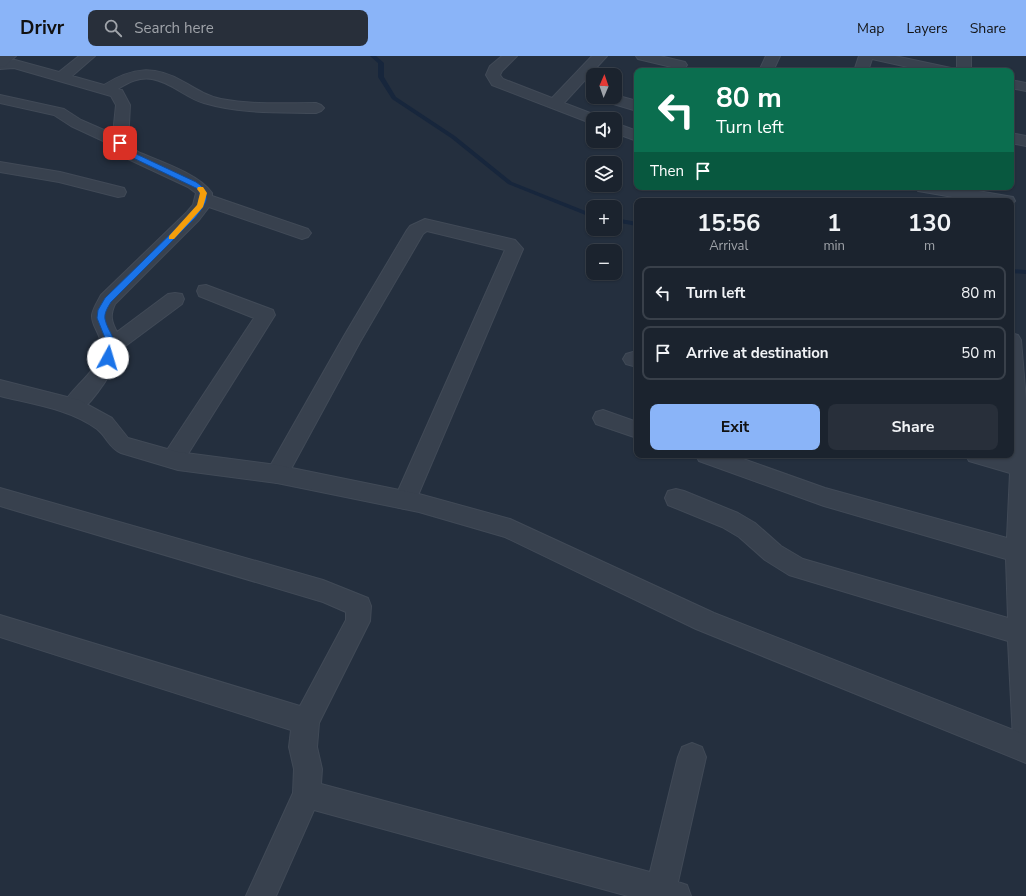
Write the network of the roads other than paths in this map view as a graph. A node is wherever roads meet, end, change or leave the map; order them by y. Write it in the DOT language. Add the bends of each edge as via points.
graph roads {
  1 [pos="9,56"];
  2 [pos="88,56"];
  3 [pos="510,56"];
  4 [pos="600,56"];
  5 [pos="644,56"];
  6 [pos="773,56"];
  7 [pos="866,56"];
  8 [pos="875,56"];
  9 [pos="964,56"];
  10 [pos="0,64"];
  11 [pos="680,65"];
  12 [pos="767,68"];
  13 [pos="862,68"];
  14 [pos="932,68"];
  15 [pos="964,68"];
  16 [pos="62,77"];
  17 [pos="1014,85"];
  18 [pos="570,87"];
  19 [pos="1026,87"];
  20 [pos="108,89"];
  21 [pos="586,92"];
  22 [pos="0,99"];
  23 [pos="622,102"];
  24 [pos="555,104"];
  25 [pos="634,105"];
  26 [pos="316,108"];
  27 [pos="586,116"];
  28 [pos="622,131"];
  29 [pos="634,135"];
  30 [pos="1014,139"];
  31 [pos="1026,141"];
  32 [pos="120,143"];
  33 [pos="7,168"];
  34 [pos="0,181"];
  35 [pos="958,190"];
  36 [pos="969,191"];
  37 [pos="118,192"];
  38 [pos="996,198"];
  39 [pos="204,199"];
  40 [pos="1014,202"];
  41 [pos="1026,204"];
  42 [pos="302,233"];
  43 [pos="206,291"];
  44 [pos="175,299"];
  45 [pos="1016,341"];
  46 [pos="111,347"];
  47 [pos="0,388"];
  48 [pos="1017,403"];
  49 [pos="72,406"];
  50 [pos="603,418"];
  51 [pos="634,429"];
  52 [pos="715,458"];
  53 [pos="988,458"];
  54 [pos="173,459"];
  55 [pos="1023,468"];
  56 [pos="277,474"];
  57 [pos="0,497"];
  58 [pos="676,498"];
  59 [pos="405,500"];
  60 [pos="1022,553"];
  61 [pos="0,626"];
  62 [pos="1023,634"];
  63 [pos="306,722"];
  64 [pos="1026,740"];
  65 [pos="1026,749"];
  66 [pos="692,757"];
  67 [pos="307,794"];
  68 [pos="669,893"];
  69 [pos="261,896"];
  1 -- 10 [label="street"];
  2 -- 16 [label="street"];
  3 -- 24 [label="street" via="495,69 493,75 497,82"];
  4 -- 18 [label="street"];
  5 -- 11 [label="street"];
  6 -- 12 [label="street"];
  7 -- 13 [label="street"];
  8 -- 14 [label="street"];
  9 -- 15 [label="street"];
  10 -- 16 [label="street" via="15,64"];
  16 -- 20 [label="street"];
  17 -- 19 [label="street"];
  18 -- 21 [label="street"];
  18 -- 24 [label="street"];
  20 -- 26 [label="street" via="130,76 148,73 160,76 210,101 244,106"];
  20 -- 32 [label="street" via="117,93 123,105"];
  22 -- 32 [label="street" via="59,112 76,123"];
  23 -- 25 [label="street"];
  24 -- 27 [label="street"];
  28 -- 29 [label="street"];
  30 -- 31 [label="street"];
  32 -- 39 [label="street" via="132,155 194,183 204,193"];
  33 -- 34 [label="street"];
  33 -- 37 [label="street" via="60,177"];
  35 -- 36 [label="street"];
  36 -- 38 [label="street"];
  39 -- 42 [label="street"];
  39 -- 46 [label="street" via="193,216 108,300 101,318"];
  40 -- 41 [label="street"];
  43 -- 54 [label="street" via="266,315"];
  44 -- 46 [label="street"];
  45 -- 48 [label="street"];
  46 -- 49 [label="street" via="104,366"];
  47 -- 49 [label="street"];
  48 -- 55 [label="street"];
  49 -- 54 [label="street" via="105,424 121,444"];
  50 -- 51 [label="street"];
  52 -- 60 [label="street" via="824,497"];
  53 -- 55 [label="street"];
  54 -- 56 [label="street"];
  55 -- 60 [label="street"];
  56 -- 59 [label="street"];
  56 -- 59 [label="street" via="416,230 425,225 509,244 514,249"];
  57 -- 63 [label="street" via="311,588 359,606 358,621"];
  58 -- 62 [label="street" via="730,520 747,530 773,553 798,568"];
  59 -- 65 [label="street" via="510,529 705,621"];
  60 -- 62 [label="street"];
  61 -- 63 [label="street"];
  62 -- 64 [label="street" via="1023,705"];
  63 -- 67 [label="street" via="303,748 308,769"];
  66 -- 68 [label="street"];
  67 -- 68 [label="street"];
  67 -- 69 [label="street"];
}
